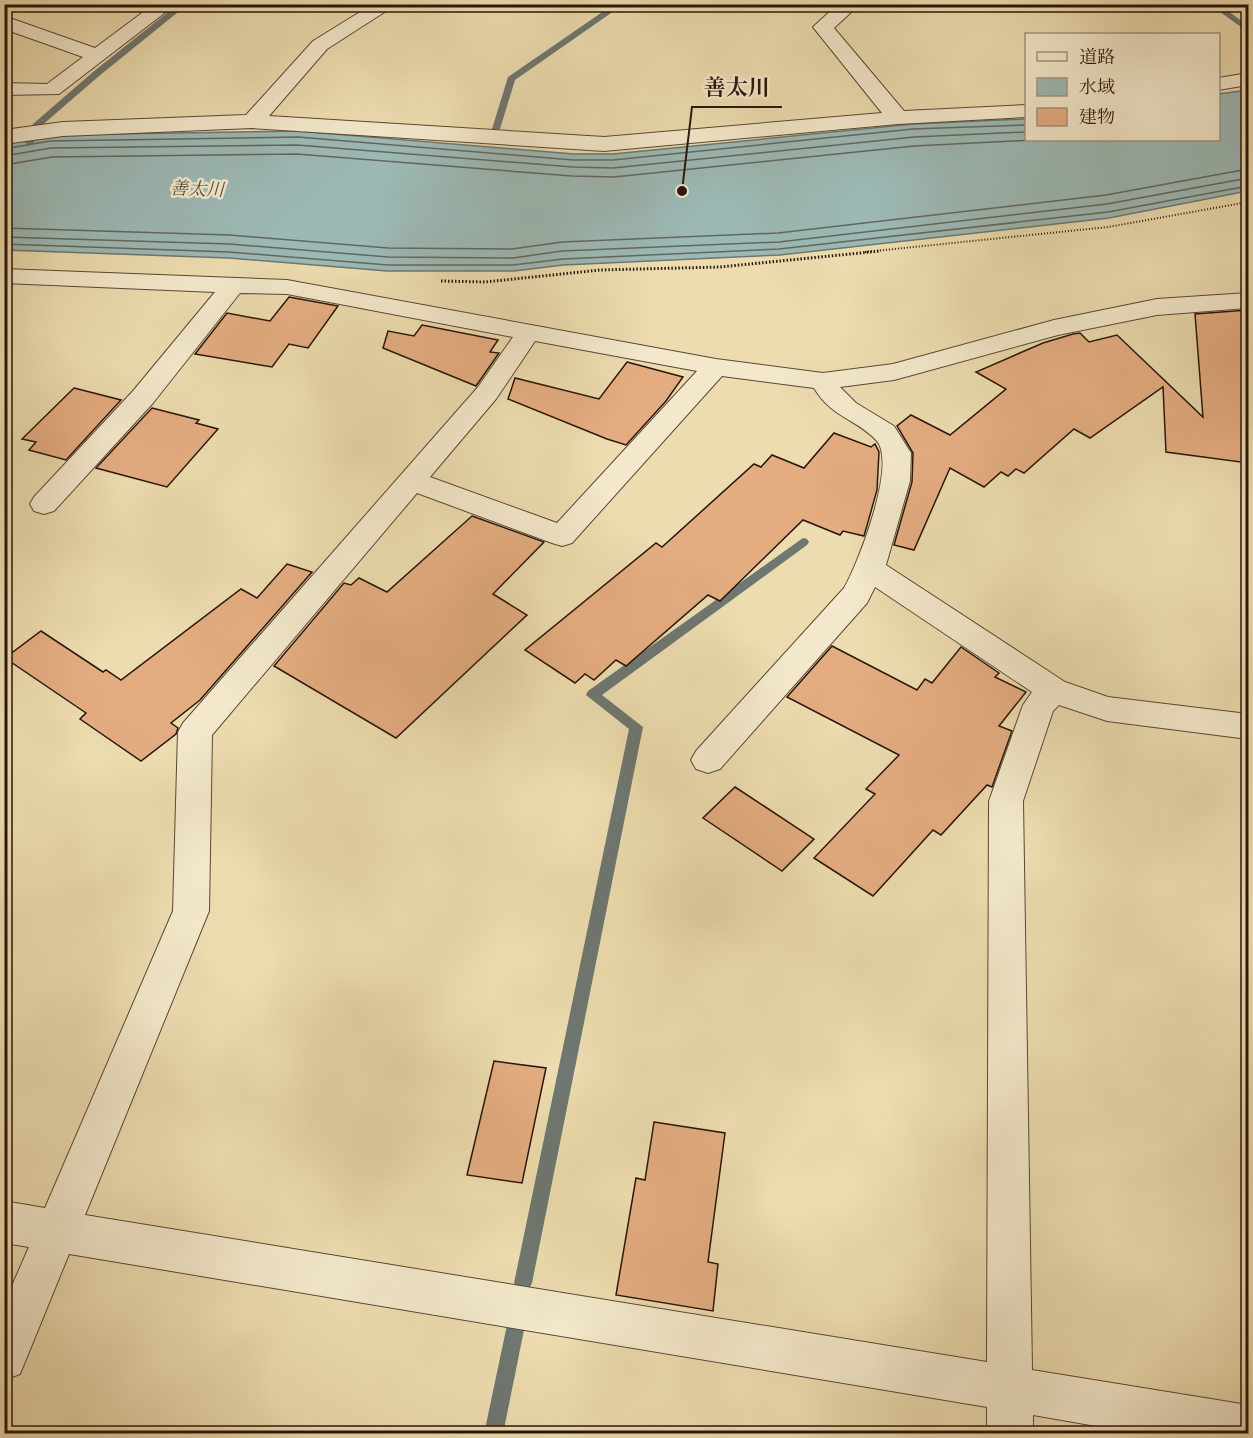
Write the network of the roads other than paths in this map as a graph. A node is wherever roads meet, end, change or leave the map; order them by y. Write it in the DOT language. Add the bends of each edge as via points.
graph roads {
  1 [pos="167,4"];
  2 [pos="388,4"];
  3 [pos="851,4"];
  4 [pos="4,22"];
  5 [pos="96,55"];
  6 [pos="1248,79"];
  7 [pos="1220,84"];
  8 [pos="4,89"];
  9 [pos="52,90"];
  10 [pos="1025,111"];
  11 [pos="898,118"];
  12 [pos="252,121"];
  13 [pos="11,134"];
  14 [pos="4,276"];
  15 [pos="234,284"];
  16 [pos="1248,300"];
  17 [pos="528,333"];
  18 [pos="716,367"];
  19 [pos="823,381"];
  20 [pos="412,481"];
  21 [pos="44,504"];
  22 [pos="870,569"];
  23 [pos="1054,691"];
  24 [pos="1248,726"];
  25 [pos="708,760"];
  26 [pos="4,1222"];
  27 [pos="58,1231"];
  28 [pos="4,1358"];
  29 [pos="1010,1389"];
  30 [pos="1248,1428"];
  31 [pos="1010,1434"];
  1 -- 5 [label="street"];
  2 -- 12 [label="street" via="320,45"];
  3 -- 11 [label="street" via="823,27"];
  4 -- 5 [label="street"];
  5 -- 9 [label="street"];
  6 -- 7 [label="street"];
  8 -- 9 [label="street"];
  9 -- 13 [label="street"];
  10 -- 11 [label="street"];
  11 -- 12 [label="street" via="604,144"];
  12 -- 13 [label="street"];
  14 -- 15 [label="street"];
  15 -- 17 [label="street" via="287,287"];
  15 -- 21 [label="street" via="143,398"];
  16 -- 19 [label="street" via="1157,307 1054,328 894,372"];
  17 -- 18 [label="street"];
  17 -- 20 [label="street" via="487,393"];
  18 -- 19 [label="street"];
  18 -- 20 [label="street" via="562,536"];
  19 -- 22 [label="street" via="831,396 890,438 898,455"];
  20 -- 27 [label="street" via="195,732 191,911"];
  22 -- 23 [label="street"];
  22 -- 25 [label="street" via="856,595"];
  23 -- 24 [label="street" via="1107,710"];
  23 -- 29 [label="street" via="1039,705 1006,801"];
  26 -- 27 [label="street"];
  27 -- 28 [label="street"];
  27 -- 29 [label="street"];
  29 -- 30 [label="street"];
  29 -- 31 [label="street"];
}
